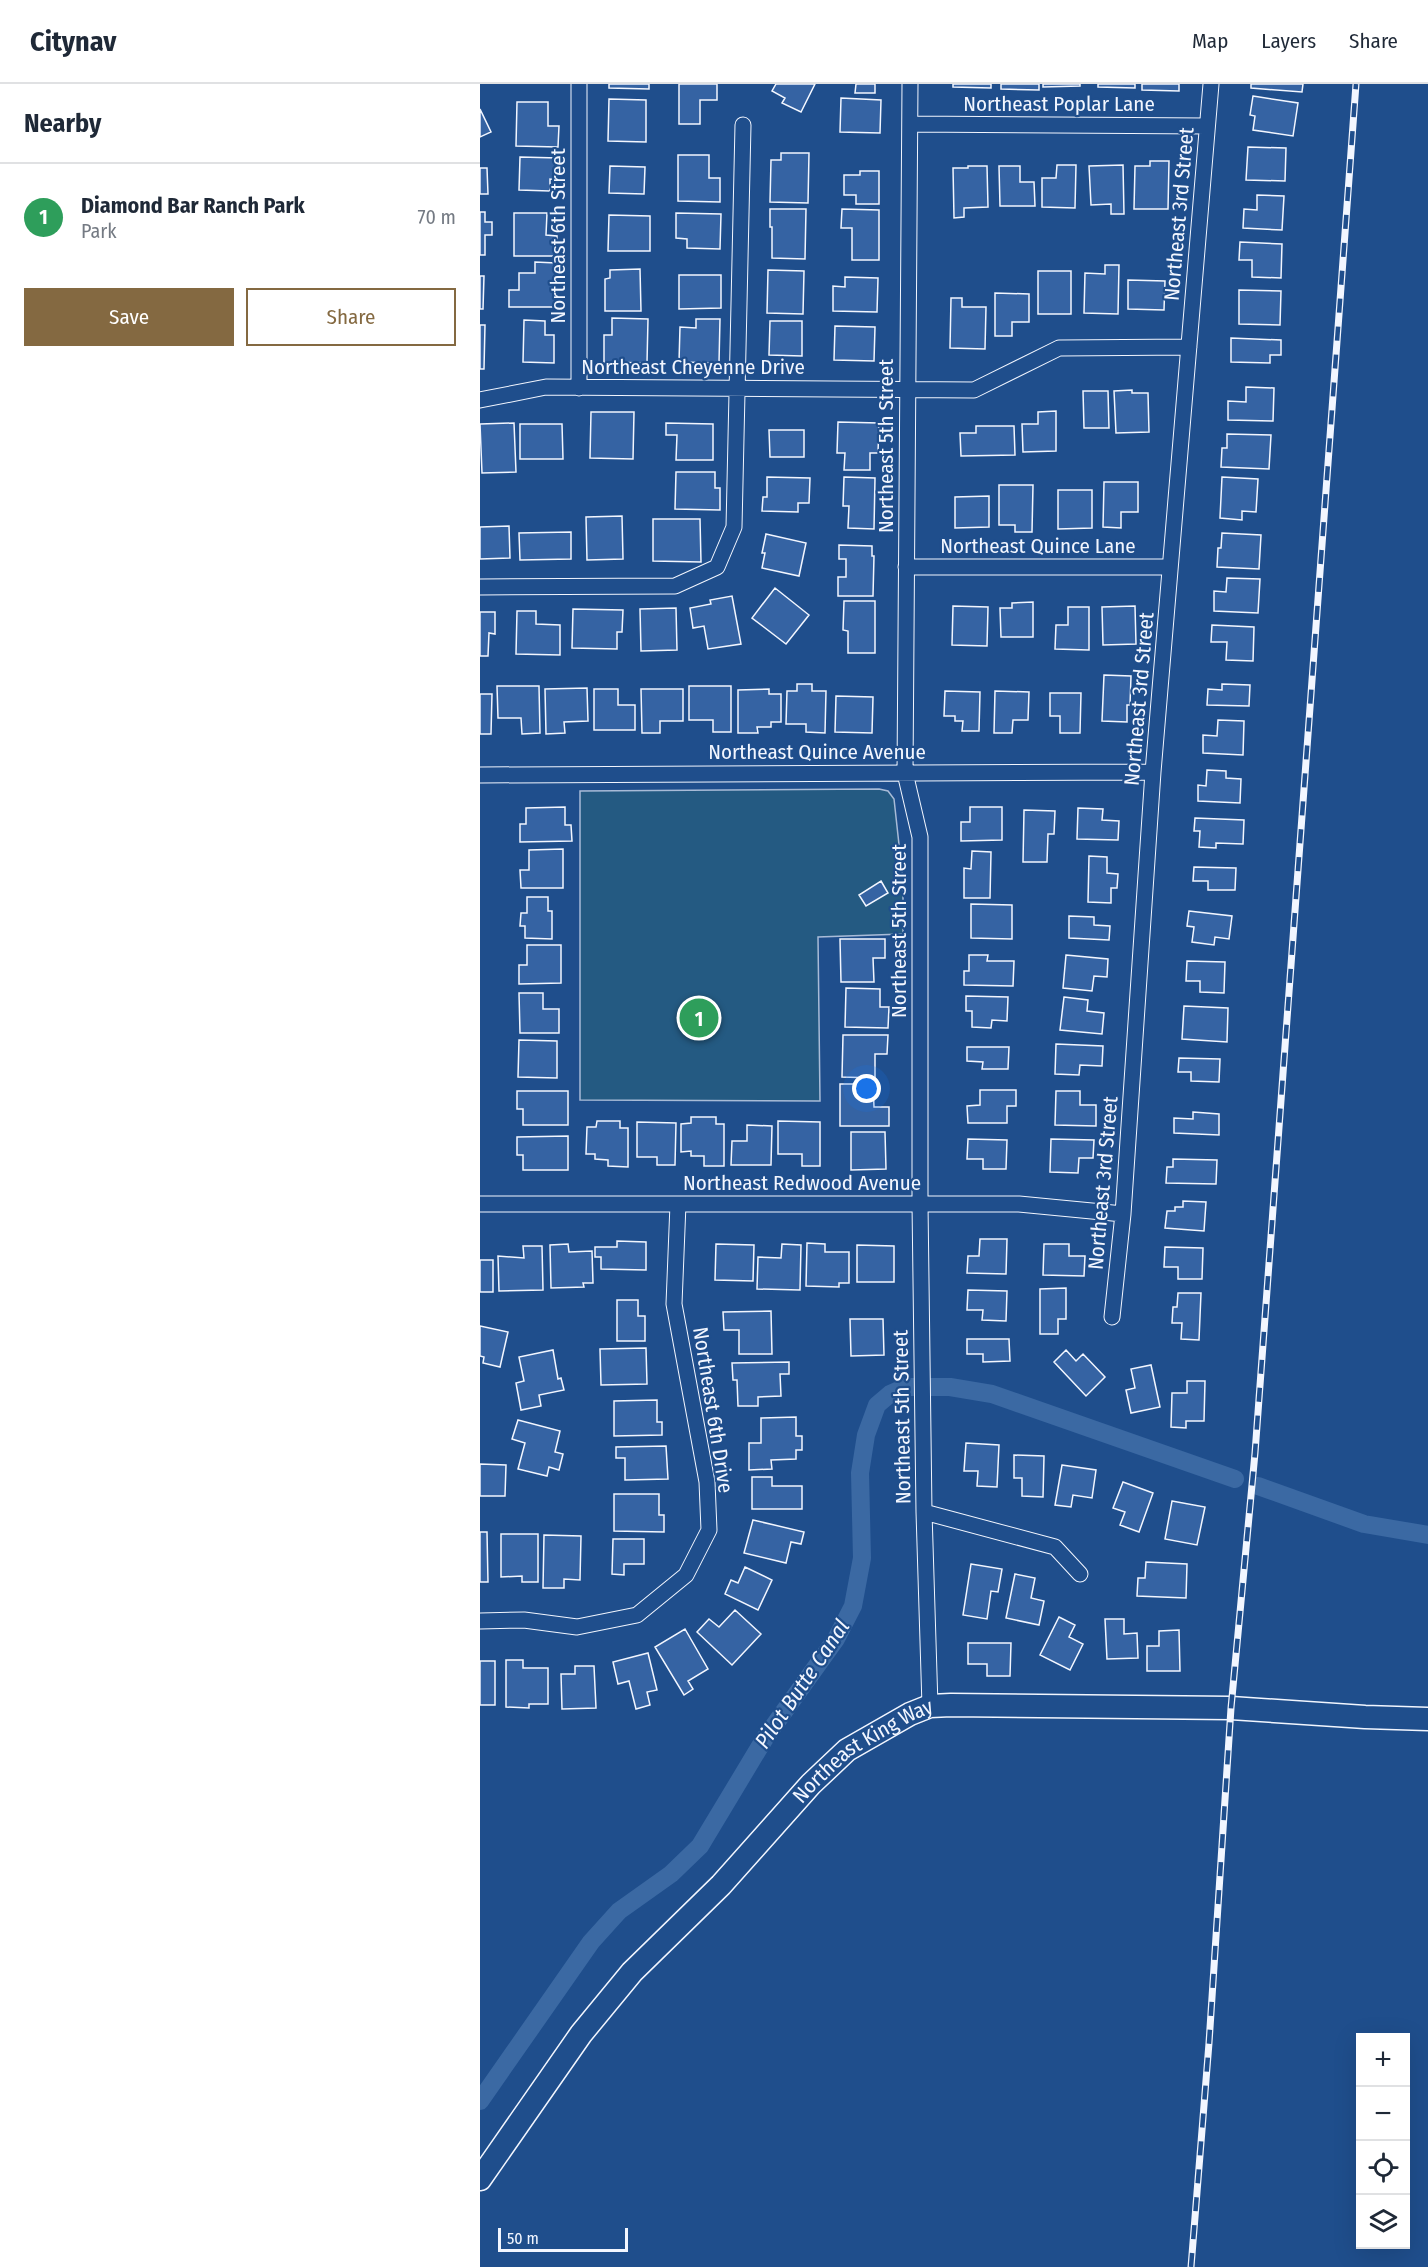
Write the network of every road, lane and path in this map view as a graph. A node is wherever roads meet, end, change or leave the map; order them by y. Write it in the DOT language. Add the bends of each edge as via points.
graph roads {
  1 [pos="579,84"];
  2 [pos="910,84"];
  3 [pos="1211,84"];
  4 [pos="910,124"];
  5 [pos="743,125"];
  6 [pos="1207,126"];
  7 [pos="1189,347"];
  8 [pos="579,388"];
  9 [pos="738,389"];
  10 [pos="908,390"];
  11 [pos="480,400"];
  12 [pos="906,567"];
  13 [pos="1170,567"];
  14 [pos="480,587"];
  15 [pos="1153,772"];
  16 [pos="905,773"];
  17 [pos="480,775"];
  18 [pos="480,1204"];
  19 [pos="678,1204"];
  20 [pos="920,1204"];
  21 [pos="1123,1214"];
  22 [pos="1112,1317"];
  23 [pos="924,1512"];
  24 [pos="1080,1574"];
  25 [pos="480,1621"];
  26 [pos="930,1706"];
  27 [pos="1428,1719"];
  28 [pos="480,2179"];
  1 -- 8 [label="street, Northeast 6th Street"];
  2 -- 4 [label="street, Northeast 5th Street"];
  3 -- 6 [label="street, Northeast 3rd Street"];
  4 -- 6 [label="street, Northeast Poplar Lane"];
  4 -- 10 [label="street, Northeast 5th Street"];
  5 -- 9 [label="street"];
  6 -- 7 [label="street, Northeast 3rd Street"];
  7 -- 10 [label="street, Northeast Cheyenne Drive" via="1059,348 974,390"];
  7 -- 13 [label="street, Northeast 3rd Street"];
  8 -- 9 [label="street, Northeast Cheyenne Drive"];
  8 -- 11 [label="street, Northeast Cheyenne Drive" via="546,387"];
  9 -- 10 [label="street, Northeast Cheyenne Drive"];
  9 -- 14 [label="street" via="734,527 717,567 675,586"];
  10 -- 12 [label="street, Northeast 5th Street"];
  12 -- 13 [label="street, Northeast Quince Lane"];
  12 -- 16 [label="street, Northeast 5th Street"];
  13 -- 15 [label="street, Northeast 3rd Street"];
  15 -- 16 [label="street, Northeast Quince Avenue"];
  15 -- 21 [label="street, Northeast 3rd Street"];
  16 -- 17 [label="street, Northeast Quince Avenue"];
  16 -- 20 [label="street, Northeast 5th Street" via="920,837"];
  18 -- 19 [label="street, Northeast Redwood Avenue"];
  19 -- 20 [label="street, Northeast Redwood Avenue"];
  19 -- 25 [label="street, Northeast 6th Drive" via="674,1304 707,1482 709,1530 686,1575 637,1615 577,1627 524,1620"];
  20 -- 21 [label="street, Northeast Redwood Avenue" via="1019,1204"];
  20 -- 23 [label="street, Northeast 5th Street"];
  21 -- 22 [label="street, Northeast 3rd Street"];
  23 -- 24 [label="street" via="1055,1547"];
  23 -- 26 [label="street, Northeast 5th Street"];
  26 -- 27 [label="street, Northeast King Way" via="1231,1708"];
  26 -- 28 [label="street, Northeast King Way" via="847,1750 811,1784 721,1885 632,1972 581,2034"];
}
